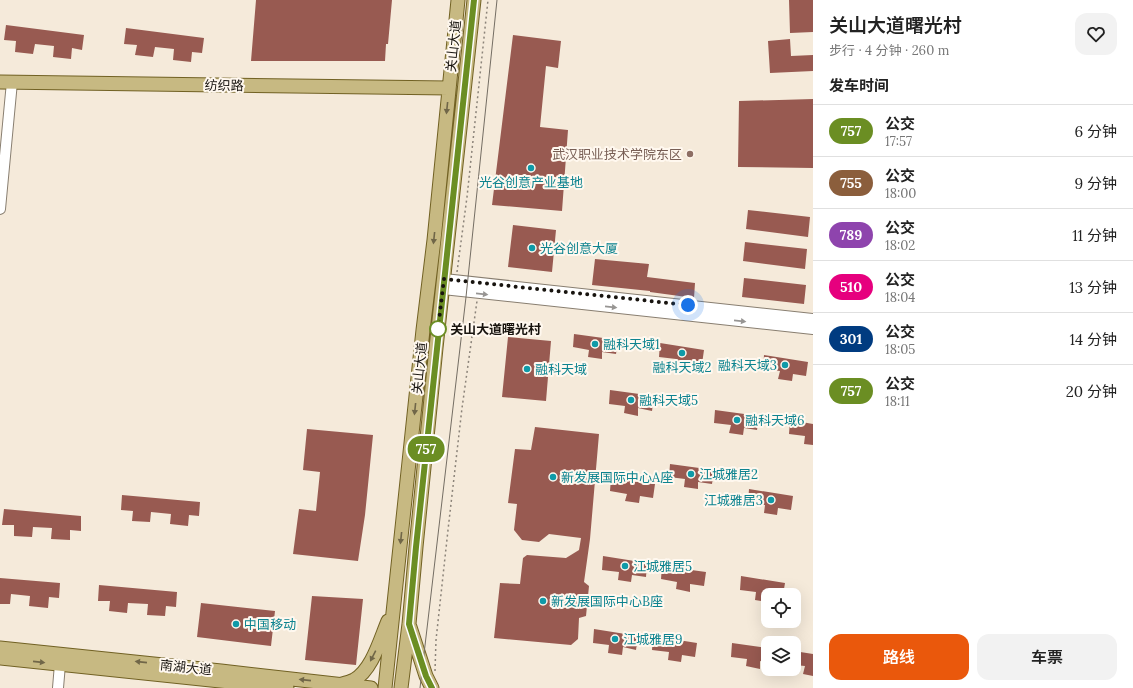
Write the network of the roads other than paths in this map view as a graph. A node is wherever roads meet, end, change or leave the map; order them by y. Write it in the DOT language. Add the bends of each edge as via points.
graph roads {
  1 [pos="458,0"];
  2 [pos="474,0"];
  3 [pos="6,82"];
  4 [pos="449,88"];
  5 [pos="0,209"];
  6 [pos="448,283"];
  7 [pos="813,319"];
  8 [pos="813,329"];
  9 [pos="393,607"];
  10 [pos="409,624"];
  11 [pos="0,648"];
  12 [pos="0,658"];
  13 [pos="60,664"];
  14 [pos="433,682"];
  15 [pos="342,684"];
  16 [pos="58,688"];
  17 [pos="284,688"];
  18 [pos="371,688"];
  19 [pos="385,688"];
  20 [pos="401,688"];
  1 -- 4 [label="main road, 关山大道"];
  2 -- 6 [label="main road, 关山大道"];
  3 -- 4 [label="main road, 纺织路"];
  3 -- 5 [label="street"];
  4 -- 9 [label="main road, 关山大道, one-way"];
  6 -- 7 [label="street"];
  6 -- 8 [label="street, one-way"];
  6 -- 10 [label="main road, 关山大道"];
  9 -- 15 [label="main road, one-way" via="374,656 366,669 355,680"];
  9 -- 19 [label="main road, 关山大道"];
  10 -- 14 [label="main road" via="426,676"];
  10 -- 20 [label="main road, 关山大道"];
  15 -- 11 [label="main road, 南湖大道, one-way"];
  12 -- 13 [label="main road, 南湖大道, one-way"];
  13 -- 16 [label="street"];
  13 -- 17 [label="main road, 南湖大道"];
  15 -- 18 [label="main road, 南湖大道"];
}
